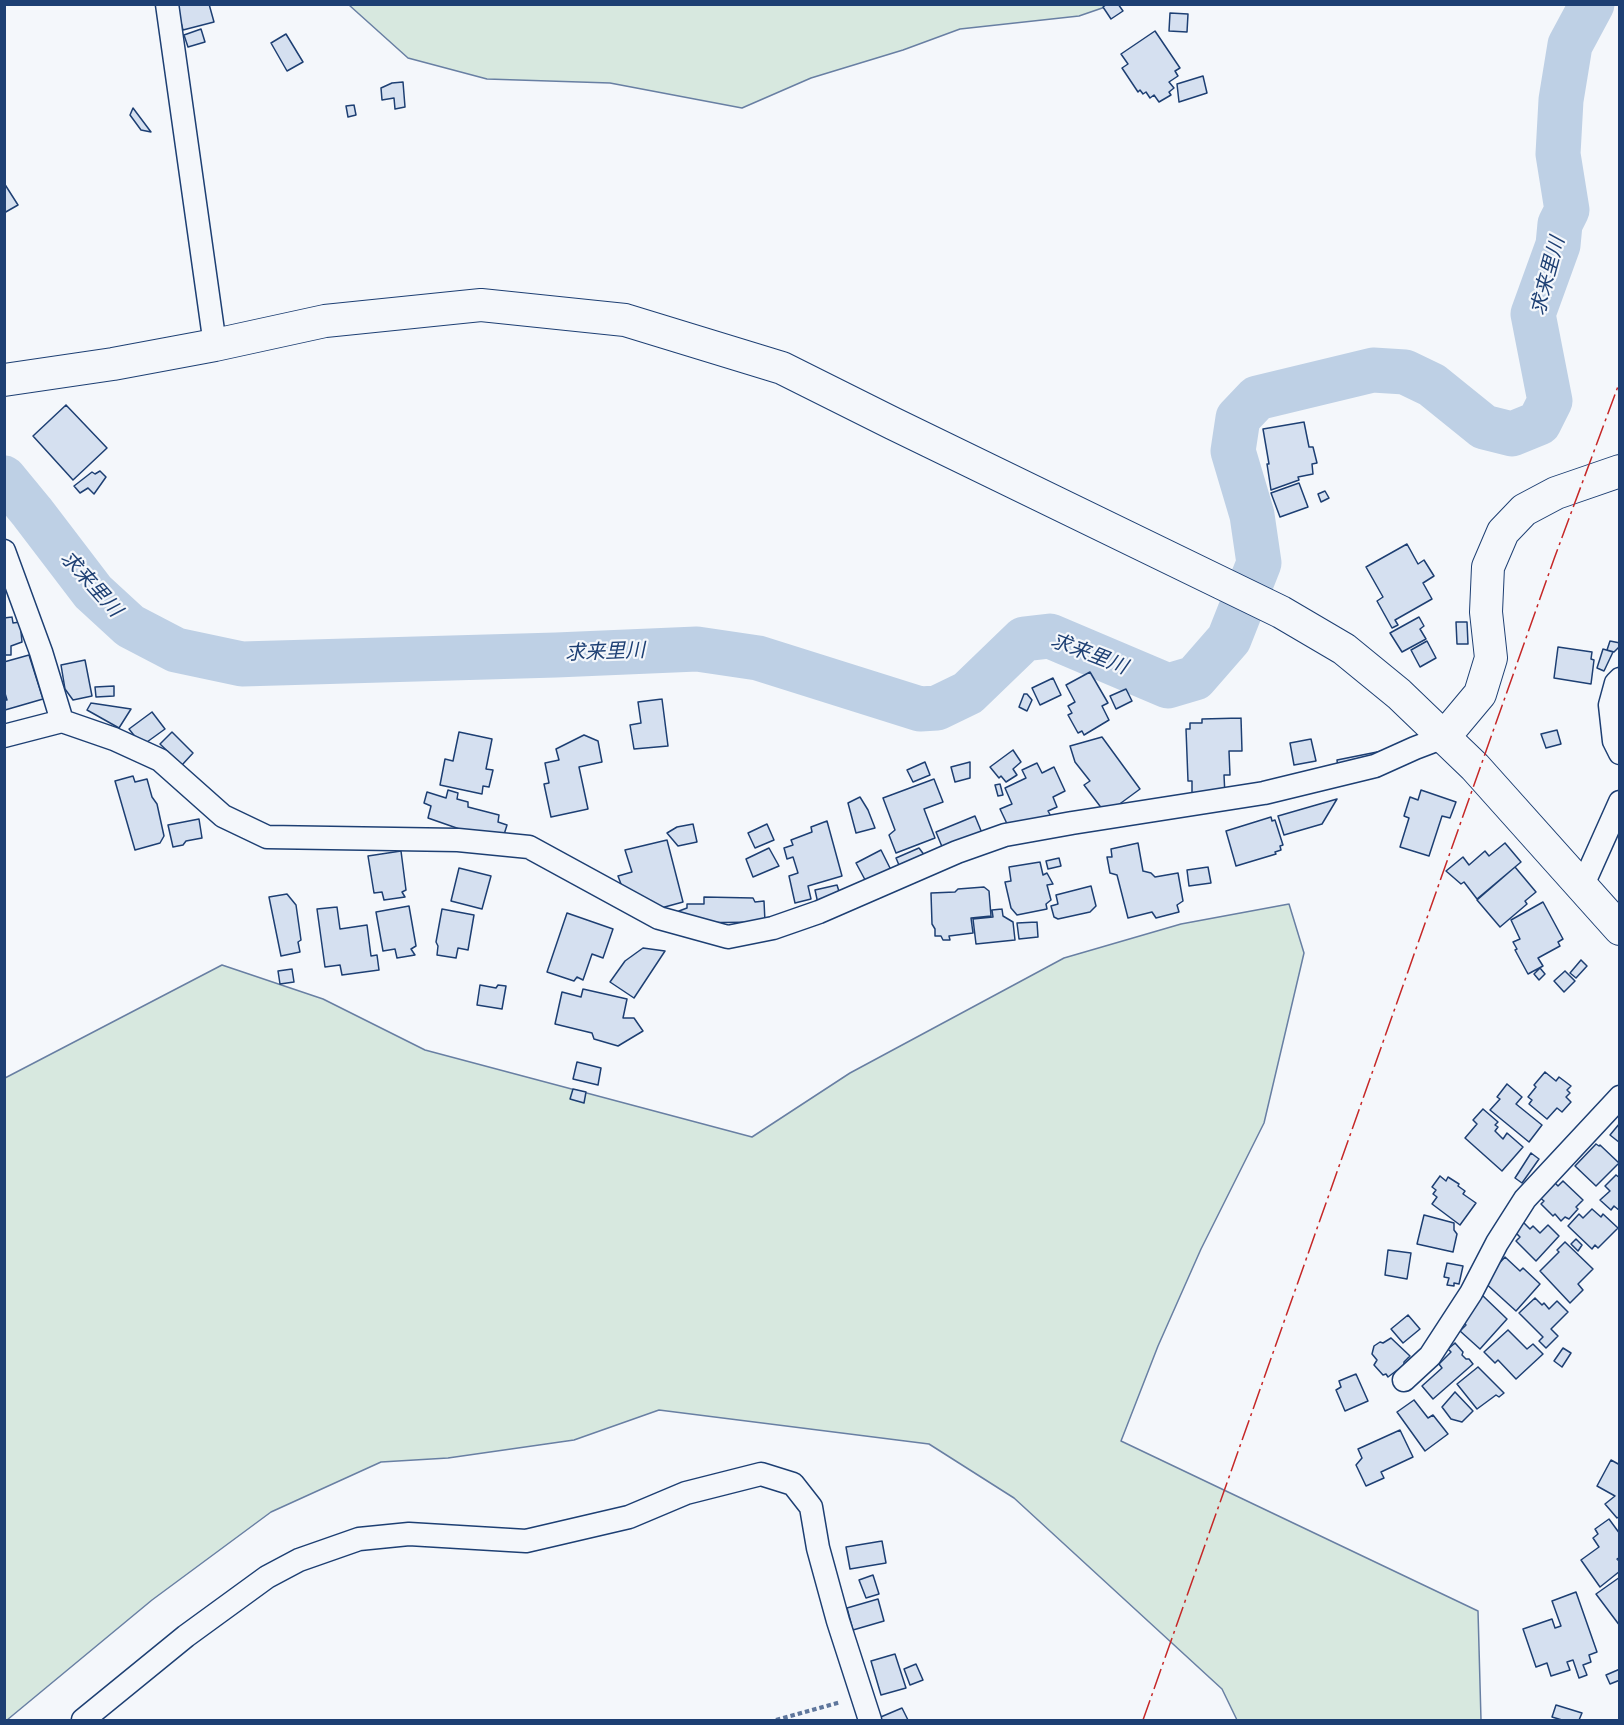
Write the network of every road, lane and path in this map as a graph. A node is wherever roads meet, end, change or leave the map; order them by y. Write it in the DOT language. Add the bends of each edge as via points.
graph roads {
  1 [pos="167,4"];
  2 [pos="215,345"];
  3 [pos="4,380"];
  4 [pos="1620,471"];
  5 [pos="4,552"];
  6 [pos="1620,679"];
  7 [pos="62,720"];
  8 [pos="4,736"];
  9 [pos="1444,737"];
  10 [pos="1620,753"];
  11 [pos="1620,802"];
  12 [pos="1582,887"];
  13 [pos="1620,929"];
  14 [pos="1620,1097"];
  15 [pos="1404,1380"];
  16 [pos="862,1697"];
  17 [pos="83,1720"];
  18 [pos="776,1720"];
  19 [pos="870,1720"];
  1 -- 2 [label="street"];
  2 -- 3 [label="street"];
  2 -- 9 [label="street" via="325,321 481,305 625,320 782,368 1281,612 1344,649"];
  4 -- 9 [label="street" via="1556,492 1524,510 1503,532 1488,567 1486,612 1491,658 1480,694"];
  5 -- 7 [label="street"];
  6 -- 10 [label="street" via="1610,705 1614,741"];
  7 -- 8 [label="street"];
  7 -- 9 [label="street" via="160,760 224,816 267,837 458,840 529,847 659,918 728,937 773,928 819,912 1005,835 1264,793 1375,766"];
  9 -- 12 [label="street"];
  11 -- 12 [label="street"];
  12 -- 13 [label="street"];
  14 -- 15 [label="street" via="1525,1199 1430,1356"];
  16 -- 17 [label="street" via="818,1548 812,1507 793,1484 761,1474 686,1493 628,1517 526,1541 409,1534 359,1539 299,1560 267,1577 186,1636"];
  16 -- 18 [label="path"];
  16 -- 19 [label="street"];
}
